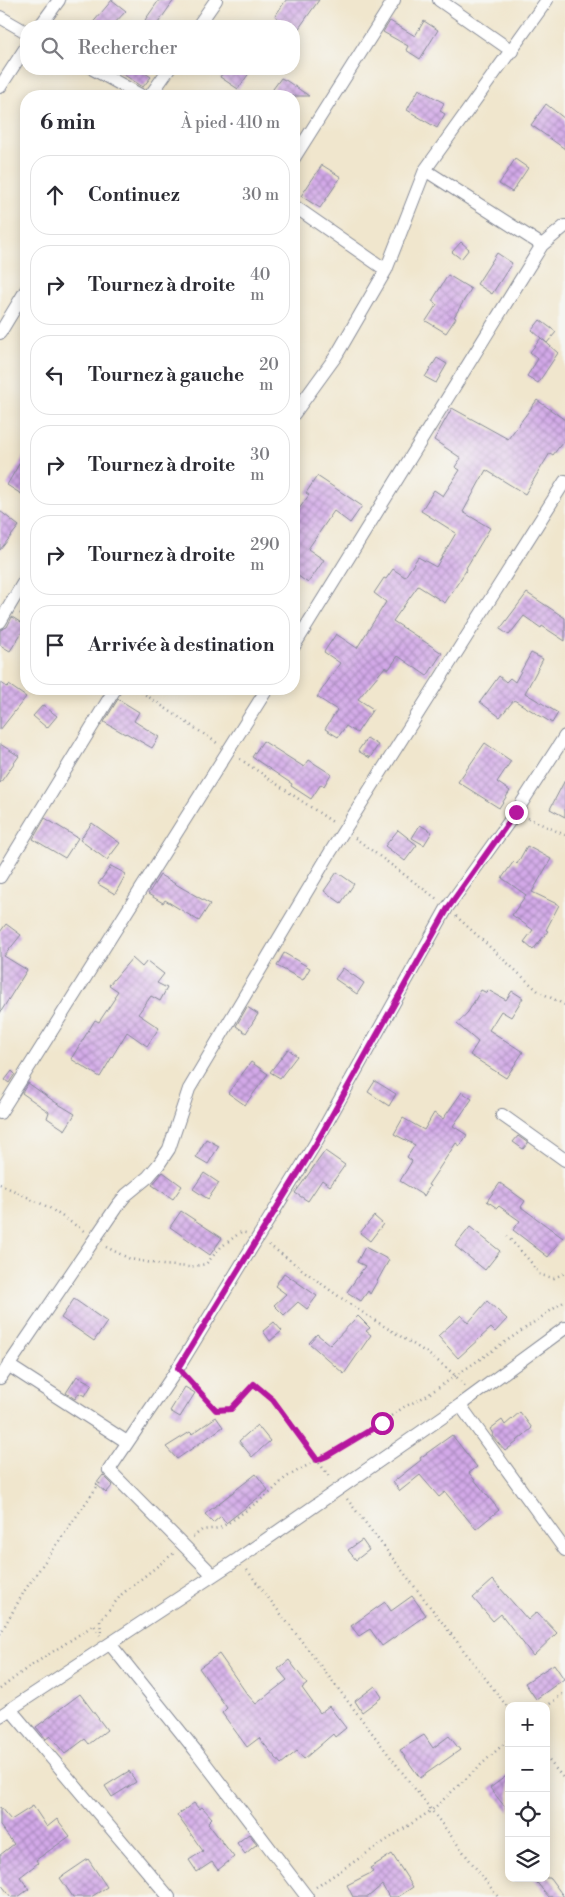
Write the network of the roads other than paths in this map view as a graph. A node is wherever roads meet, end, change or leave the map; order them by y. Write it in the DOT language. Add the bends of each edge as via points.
graph roads {
  1 [pos="59,0"];
  2 [pos="216,0"];
  3 [pos="394,0"];
  4 [pos="439,0"];
  5 [pos="547,0"];
  6 [pos="0,17"];
  7 [pos="44,20"];
  8 [pos="202,20"];
  9 [pos="20,29"];
  10 [pos="512,50"];
  11 [pos="20,55"];
  12 [pos="104,75"];
  13 [pos="165,75"];
  14 [pos="0,87"];
  15 [pos="131,90"];
  16 [pos="154,90"];
  17 [pos="300,149"];
  18 [pos="425,170"];
  19 [pos="300,210"];
  20 [pos="565,226"];
  21 [pos="542,245"];
  22 [pos="386,270"];
  23 [pos="20,299"];
  24 [pos="2,325"];
  25 [pos="300,406"];
  26 [pos="565,481"];
  27 [pos="20,588"];
  28 [pos="0,622"];
  29 [pos="300,636"];
  30 [pos="111,695"];
  31 [pos="263,695"];
  32 [pos="565,736"];
  33 [pos="0,877"];
  34 [pos="0,1113"];
  35 [pos="502,1115"];
  36 [pos="565,1160"];
  37 [pos="565,1328"];
  38 [pos="8,1365"];
  39 [pos="0,1378"];
  40 [pos="460,1405"];
  41 [pos="127,1442"];
  42 [pos="565,1550"];
  43 [pos="213,1575"];
  44 [pos="110,1644"];
  45 [pos="5,1713"];
  46 [pos="304,1896"];
  47 [pos="169,1897"];
  1 -- 7 [label="street"];
  2 -- 8 [label="street"];
  3 -- 17 [label="street"];
  4 -- 10 [label="street"];
  5 -- 10 [label="street"];
  6 -- 9 [label="street"];
  10 -- 18 [label="street"];
  11 -- 14 [label="street"];
  12 -- 15 [label="street"];
  13 -- 16 [label="street"];
  18 -- 21 [label="street"];
  18 -- 22 [label="street"];
  19 -- 22 [label="street"];
  20 -- 21 [label="street"];
  21 -- 29 [label="street"];
  22 -- 25 [label="street" via="336,356"];
  23 -- 24 [label="street"];
  26 -- 38 [label="street" via="345,830 189,1089 169,1149 148,1177 117,1206"];
  27 -- 28 [label="street"];
  30 -- 33 [label="street"];
  31 -- 34 [label="street"];
  32 -- 41 [label="street" via="448,908 316,1144 178,1368"];
  35 -- 36 [label="street"];
  37 -- 40 [label="street"];
  38 -- 39 [label="street"];
  38 -- 41 [label="street"];
  40 -- 42 [label="street"];
  40 -- 43 [label="street"];
  41 -- 43 [label="street" via="109,1470"];
  43 -- 44 [label="street"];
  44 -- 45 [label="street"];
  44 -- 46 [label="street" via="195,1750"];
  45 -- 47 [label="street"];
}
